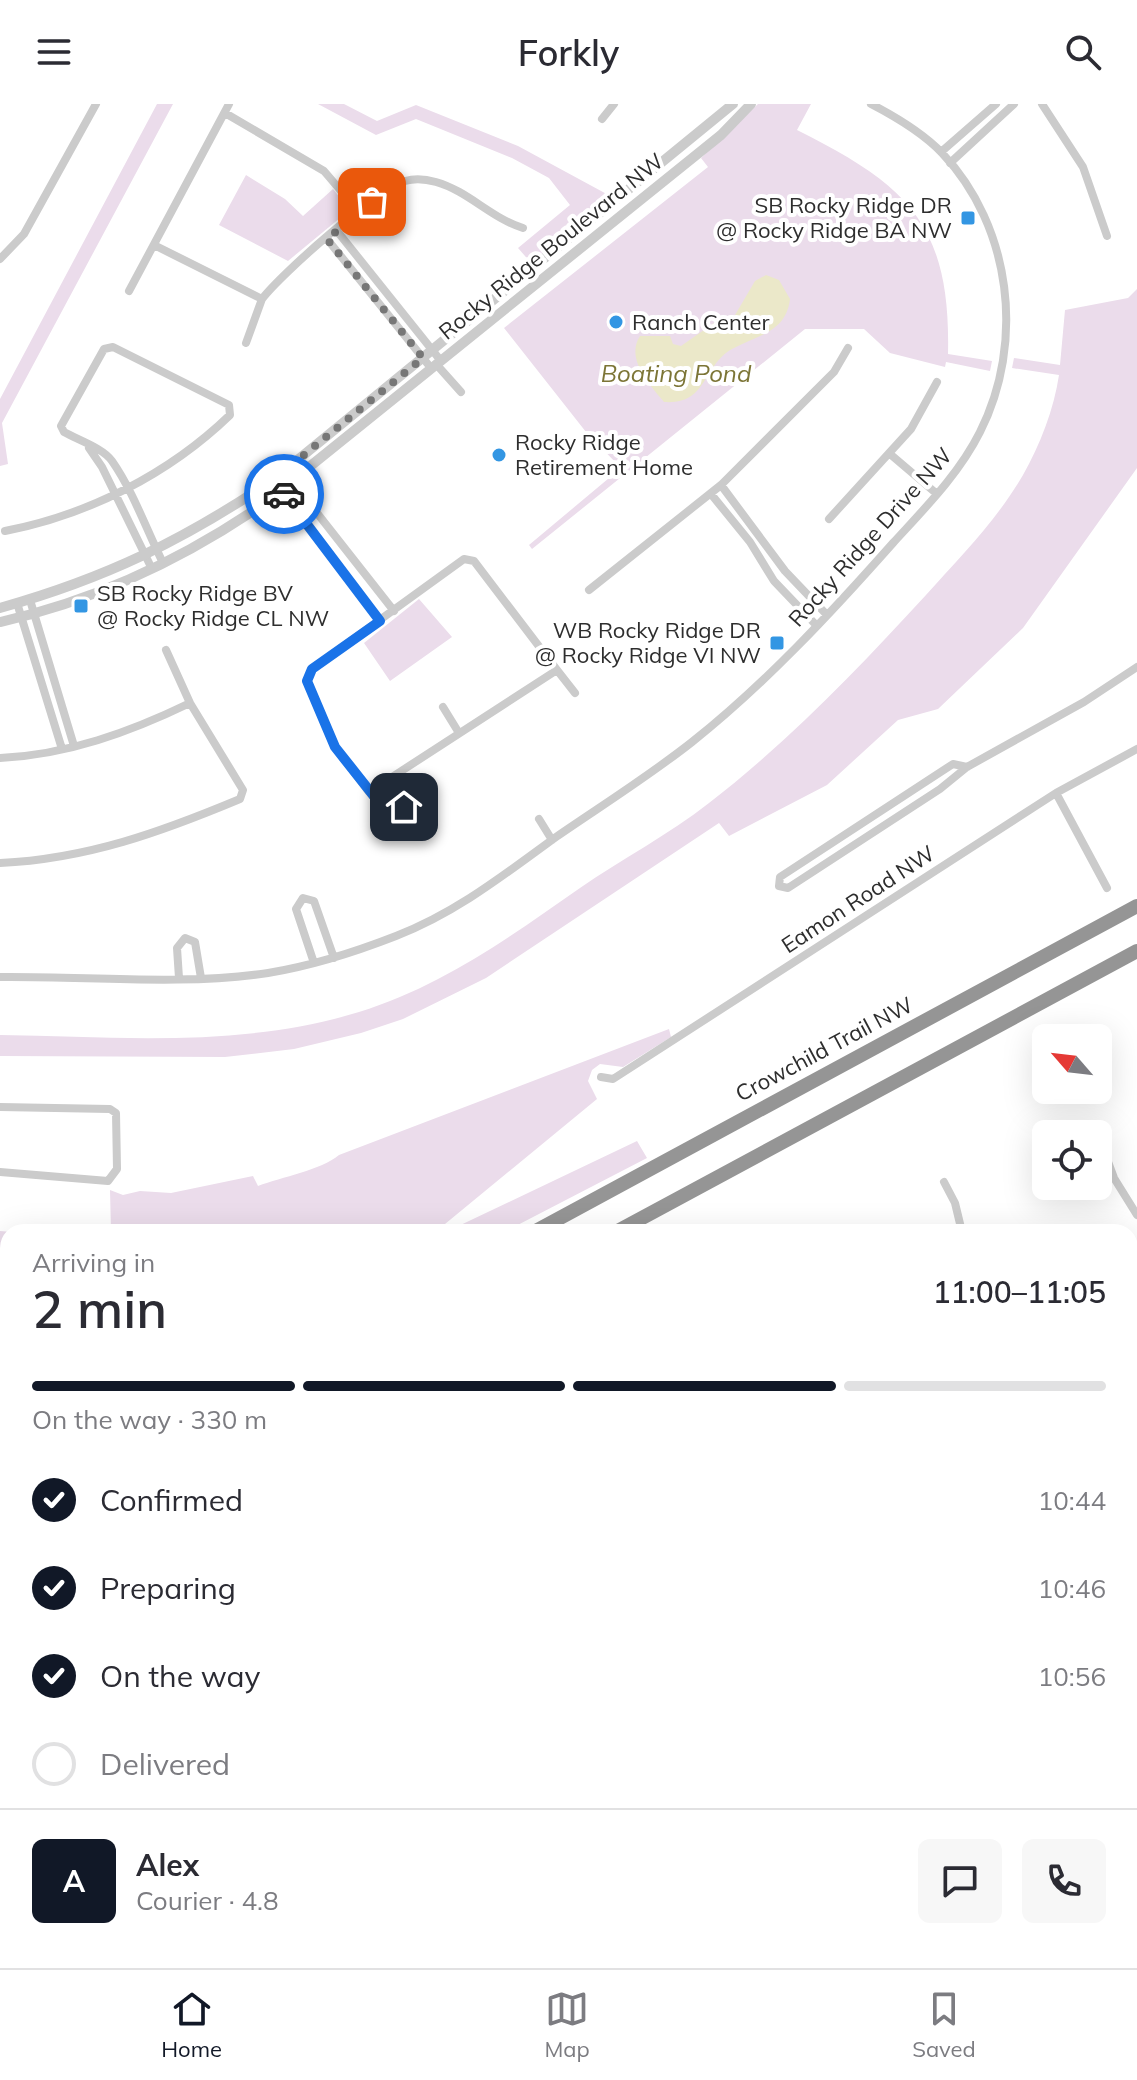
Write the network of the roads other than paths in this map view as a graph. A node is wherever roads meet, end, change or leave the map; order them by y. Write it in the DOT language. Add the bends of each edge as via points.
graph roads {
  1 [pos="96,104"];
  2 [pos="229,104"];
  3 [pos="614,104"];
  4 [pos="733,104"];
  5 [pos="751,104"];
  6 [pos="871,104"];
  7 [pos="996,104"];
  8 [pos="1014,104"];
  9 [pos="1042,104"];
  10 [pos="225,113"];
  11 [pos="980,118"];
  12 [pos="602,119"];
  13 [pos="987,127"];
  14 [pos="941,152"];
  15 [pos="950,163"];
  16 [pos="359,212"];
  17 [pos="523,228"];
  18 [pos="337,231"];
  19 [pos="1107,236"];
  20 [pos="327,239"];
  21 [pos="154,245"];
  22 [pos="0,259"];
  23 [pos="129,291"];
  24 [pos="262,299"];
  25 [pos="246,343"];
  26 [pos="848,348"];
  27 [pos="433,350"];
  28 [pos="423,358"];
  29 [pos="436,364"];
  30 [pos="937,382"];
  31 [pos="461,392"];
  32 [pos="86,444"];
  33 [pos="890,454"];
  34 [pos="284,471"];
  35 [pos="273,480"];
  36 [pos="293,482"];
  37 [pos="716,489"];
  38 [pos="126,490"];
  39 [pos="281,491"];
  40 [pos="116,494"];
  41 [pos="937,494"];
  42 [pos="829,519"];
  43 [pos="5,531"];
  44 [pos="761,534"];
  45 [pos="750,542"];
  46 [pos="157,551"];
  47 [pos="145,557"];
  48 [pos="163,563"];
  49 [pos="152,569"];
  50 [pos="785,571"];
  51 [pos="774,581"];
  52 [pos="589,590"];
  53 [pos="30,600"];
  54 [pos="17,603"];
  55 [pos="0,608"];
  56 [pos="394,611"];
  57 [pos="35,614"];
  58 [pos="827,615"];
  59 [pos="22,618"];
  60 [pos="380,621"];
  61 [pos="0,622"];
  62 [pos="817,626"];
  63 [pos="166,650"];
  64 [pos="1137,667"];
  65 [pos="557,670"];
  66 [pos="575,693"];
  67 [pos="190,703"];
  68 [pos="443,707"];
  69 [pos="459,733"];
  70 [pos="74,746"];
  71 [pos="62,749"];
  72 [pos="1137,749"];
  73 [pos="0,758"];
  74 [pos="967,767"];
  75 [pos="397,774"];
  76 [pos="369,792"];
  77 [pos="1056,793"];
  78 [pos="539,819"];
  79 [pos="552,840"];
  80 [pos="0,863"];
  81 [pos="1107,888"];
  82 [pos="1137,906"];
  83 [pos="1137,951"];
  84 [pos="334,958"];
  85 [pos="314,963"];
  86 [pos="0,977"];
  87 [pos="179,978"];
  88 [pos="201,978"];
  89 [pos="601,1077"];
  90 [pos="0,1107"];
  91 [pos="0,1172"];
  92 [pos="1112,1173"];
  93 [pos="944,1182"];
  94 [pos="1137,1215"];
  95 [pos="549,1224"];
  96 [pos="631,1224"];
  97 [pos="960,1224"];
  1 -- 22 [label="street" via="24,234"];
  2 -- 10 [label="street"];
  3 -- 12 [label="street"];
  4 -- 27 [label="street, Rocky Ridge Boulevard NW"];
  5 -- 29 [label="street, Rocky Ridge Boulevard NW" via="714,141"];
  6 -- 14 [label="street, Rocky Ridge Drive NW"];
  7 -- 11 [label="street"];
  8 -- 13 [label="street"];
  9 -- 19 [label="street" via="1083,167"];
  10 -- 16 [label="street" via="324,171"];
  10 -- 21 [label="street"];
  11 -- 13 [label="street"];
  11 -- 14 [label="street"];
  13 -- 15 [label="street"];
  14 -- 15 [label="street, Rocky Ridge Drive NW"];
  15 -- 41 [label="street, Rocky Ridge Drive NW" via="992,237 1004,284 1006,334 1003,368 989,415 966,458"];
  16 -- 17 [label="street" via="403,182 419,179 448,186"];
  16 -- 18 [label="street"];
  18 -- 20 [label="street"];
  18 -- 27 [label="street"];
  20 -- 24 [label="street" via="280,276"];
  20 -- 28 [label="street"];
  21 -- 23 [label="street"];
  21 -- 24 [label="street"];
  24 -- 25 [label="street"];
  26 -- 37 [label="street" via="834,372"];
  27 -- 28 [label="street, Rocky Ridge Boulevard NW"];
  27 -- 29 [label="street"];
  28 -- 29 [label="street"];
  28 -- 34 [label="street, Rocky Ridge Boulevard NW"];
  29 -- 31 [label="street"];
  29 -- 36 [label="street, Rocky Ridge Boulevard NW"];
  30 -- 33 [label="street"];
  32 -- 38 [label="street" via="111,459"];
  32 -- 38 [label="street" via="61,426 104,349 113,347 229,405 230,415 196,449"];
  32 -- 40 [label="street"];
  33 -- 41 [label="street"];
  33 -- 42 [label="street"];
  34 -- 35 [label="street, Rocky Ridge Boulevard NW"];
  34 -- 36 [label="street"];
  35 -- 39 [label="street"];
  35 -- 46 [label="street, Rocky Ridge Boulevard NW"];
  36 -- 39 [label="street, Rocky Ridge Boulevard NW"];
  36 -- 56 [label="street"];
  37 -- 44 [label="street"];
  37 -- 45 [label="street"];
  37 -- 52 [label="street"];
  38 -- 40 [label="street"];
  38 -- 46 [label="street"];
  39 -- 48 [label="street, Rocky Ridge Boulevard NW"];
  39 -- 60 [label="street"];
  40 -- 43 [label="street"];
  40 -- 47 [label="street"];
  41 -- 58 [label="street, Rocky Ridge Drive NW"];
  44 -- 45 [label="street"];
  44 -- 50 [label="street"];
  45 -- 51 [label="street"];
  46 -- 47 [label="street, Rocky Ridge Boulevard NW"];
  46 -- 48 [label="street"];
  47 -- 49 [label="street"];
  47 -- 53 [label="street, Rocky Ridge Boulevard NW"];
  48 -- 49 [label="street, Rocky Ridge Boulevard NW"];
  49 -- 57 [label="street, Rocky Ridge Boulevard NW"];
  50 -- 51 [label="street"];
  50 -- 58 [label="street"];
  51 -- 62 [label="street"];
  53 -- 54 [label="street, Rocky Ridge Boulevard NW"];
  53 -- 57 [label="street"];
  54 -- 55 [label="street, Rocky Ridge Boulevard NW"];
  54 -- 59 [label="street"];
  56 -- 60 [label="street"];
  56 -- 65 [label="street" via="464,559 474,561"];
  57 -- 59 [label="street, Rocky Ridge Boulevard NW"];
  57 -- 70 [label="street"];
  58 -- 62 [label="street, Rocky Ridge Drive NW"];
  59 -- 61 [label="street, Rocky Ridge Boulevard NW"];
  59 -- 71 [label="street"];
  60 -- 76 [label="street" via="312,669 307,681 335,747"];
  62 -- 79 [label="street, Rocky Ridge Drive NW" via="692,742"];
  63 -- 67 [label="street"];
  64 -- 74 [label="street"];
  65 -- 66 [label="street"];
  65 -- 69 [label="street"];
  67 -- 70 [label="street" via="135,729"];
  67 -- 80 [label="street" via="243,790 240,799 96,852"];
  68 -- 69 [label="street"];
  69 -- 75 [label="street"];
  70 -- 71 [label="street"];
  71 -- 73 [label="street"];
  72 -- 77 [label="street, Eamon Road NW"];
  74 -- 74 [label="street" via="953,764 780,877 779,886 788,888"];
  75 -- 76 [label="street"];
  75 -- 76 [label="street" via="412,797 394,815"];
  77 -- 81 [label="street"];
  77 -- 89 [label="street, Eamon Road NW" via="613,1079"];
  78 -- 79 [label="street"];
  79 -- 84 [label="street, Rocky Ridge Drive NW" via="439,918"];
  82 -- 95 [label="highway, Crowchild Trail NW"];
  83 -- 96 [label="highway"];
  84 -- 85 [label="street, Rocky Ridge Drive NW"];
  84 -- 85 [label="street" via="314,901 303,898 296,909"];
  85 -- 88 [label="street, Rocky Ridge Drive NW"];
  86 -- 87 [label="street, Rocky Ridge Drive NW"];
  87 -- 88 [label="street, Rocky Ridge Drive NW"];
  87 -- 88 [label="street" via="177,948 185,938 195,942"];
  90 -- 91 [label="street" via="116,1113 114,1175 108,1181"];
  92 -- 94 [label="street"];
  93 -- 97 [label="street"];
}
